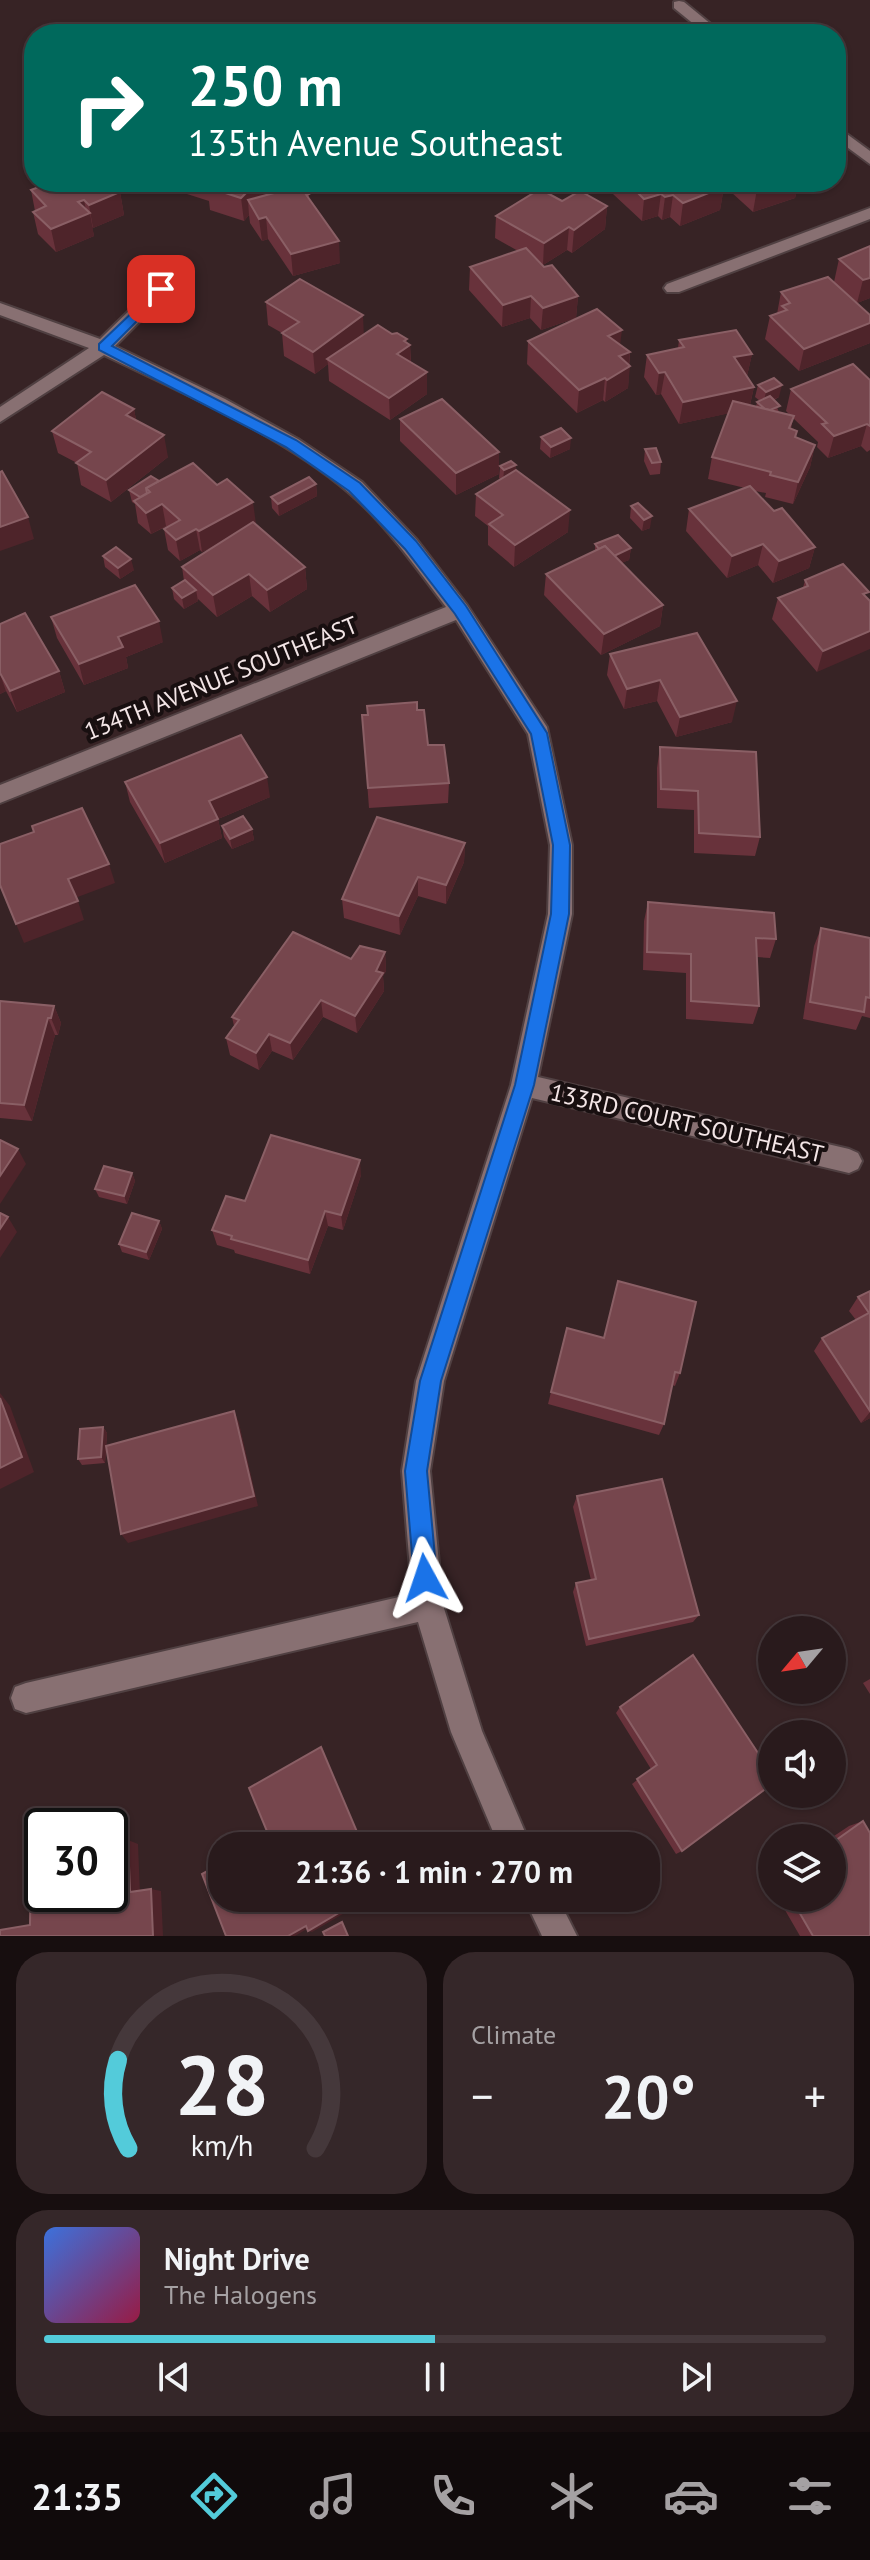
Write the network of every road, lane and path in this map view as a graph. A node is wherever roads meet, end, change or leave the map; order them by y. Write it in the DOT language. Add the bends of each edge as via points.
graph roads {
  1 [pos="679,5"];
  2 [pos="703,24"];
  3 [pos="846,139"];
  4 [pos="870,159"];
  5 [pos="870,213"];
  6 [pos="181,270"];
  7 [pos="673,288"];
  8 [pos="0,309"];
  9 [pos="103,347"];
  10 [pos="0,416"];
  11 [pos="460,610"];
  12 [pos="0,794"];
  13 [pos="524,1085"];
  14 [pos="849,1161"];
  15 [pos="428,1605"];
  16 [pos="26,1698"];
  17 [pos="509,1832"];
  18 [pos="547,1912"];
  19 [pos="560,1936"];
  1 -- 2 [label="street"];
  3 -- 4 [label="street"];
  5 -- 7 [label="street"];
  6 -- 9 [label="street"];
  8 -- 9 [label="street"];
  9 -- 10 [label="street"];
  9 -- 11 [label="street" via="291,444 355,487 410,545"];
  11 -- 12 [label="street, 134TH AVENUE SOUTHEAST"];
  11 -- 13 [label="street" via="539,733 561,845 560,914"];
  13 -- 14 [label="street, 133RD COURT SOUTHEAST"];
  13 -- 15 [label="street" via="430,1381 416,1471"];
  15 -- 16 [label="street"];
  15 -- 17 [label="street" via="467,1732"];
  18 -- 19 [label="street"];
}
